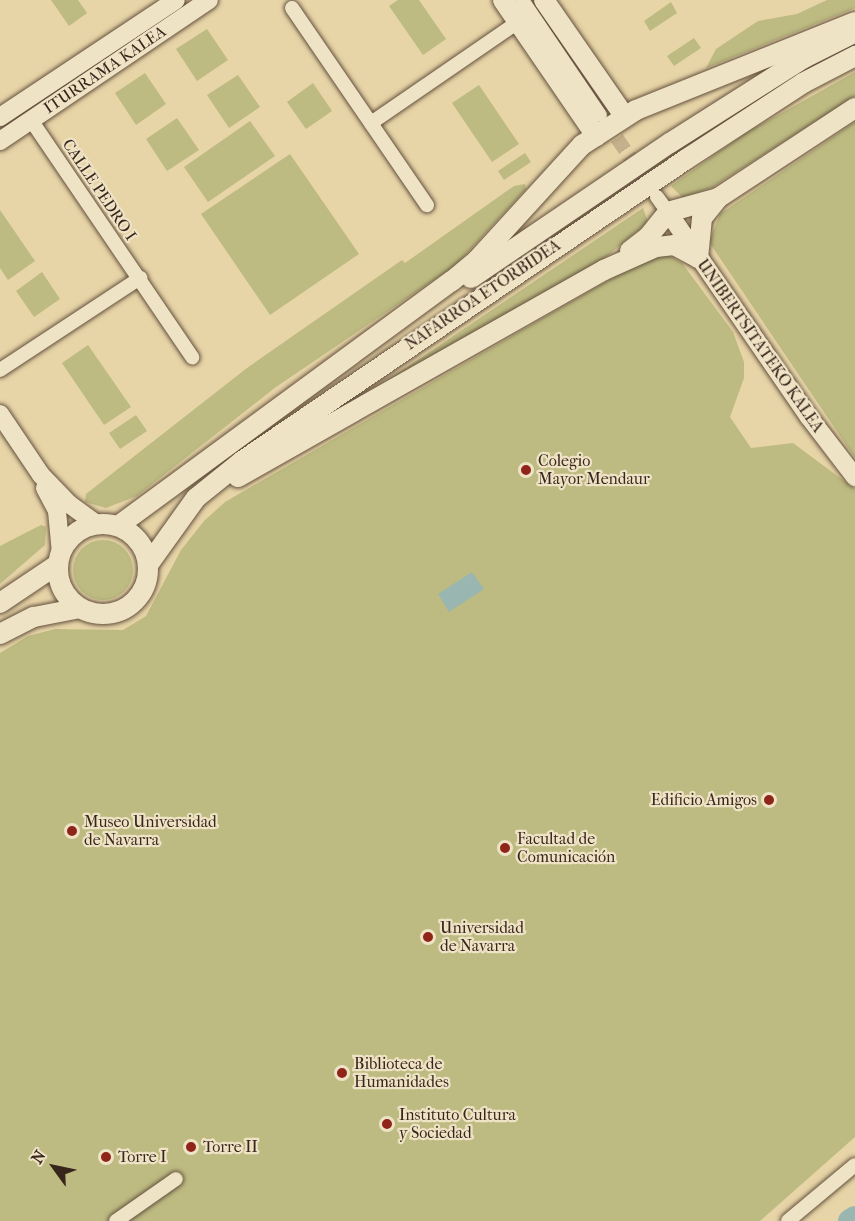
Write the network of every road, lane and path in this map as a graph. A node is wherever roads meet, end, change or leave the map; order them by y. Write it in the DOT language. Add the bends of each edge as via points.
graph roads {
  1 [pos="176,0"];
  2 [pos="209,0"];
  3 [pos="503,0"];
  4 [pos="522,0"];
  5 [pos="546,1"];
  6 [pos="292,8"];
  7 [pos="518,22"];
  8 [pos="855,22"];
  9 [pos="855,32"];
  10 [pos="853,58"];
  11 [pos="855,108"];
  12 [pos="600,114"];
  13 [pos="0,117"];
  14 [pos="625,117"];
  15 [pos="31,120"];
  16 [pos="371,123"];
  17 [pos="596,136"];
  18 [pos="0,141"];
  19 [pos="718,198"];
  20 [pos="663,204"];
  21 [pos="427,205"];
  22 [pos="698,258"];
  23 [pos="604,270"];
  24 [pos="140,278"];
  25 [pos="390,330"];
  26 [pos="192,357"];
  27 [pos="0,370"];
  28 [pos="0,414"];
  29 [pos="41,475"];
  30 [pos="855,477"];
  31 [pos="98,524"];
  32 [pos="118,526"];
  33 [pos="165,539"];
  34 [pos="59,559"];
  35 [pos="148,565"];
  36 [pos="0,603"];
  37 [pos="80,608"];
  38 [pos="0,634"];
  39 [pos="855,1165"];
  40 [pos="176,1179"];
  41 [pos="116,1221"];
  42 [pos="788,1221"];
  1 -- 13 [label="street, ITURRAMA KALEA"];
  2 -- 15 [label="street, ITURRAMA KALEA"];
  3 -- 7 [label="main road"];
  4 -- 12 [label="street"];
  5 -- 14 [label="main road"];
  6 -- 16 [label="street"];
  7 -- 16 [label="street"];
  7 -- 17 [label="main road"];
  8 -- 14 [label="main road, NAFARROA ETORBIDEA"];
  9 -- 25 [label="main road, NAFARROA ETORBIDEA" via="804,58 670,143 409,321"];
  10 -- 33 [label="main road, NAFARROA ETORBIDEA" via="803,83 694,153 347,386 196,498"];
  11 -- 19 [label="main road"];
  14 -- 17 [label="main road, NAFARROA ETORBIDEA"];
  15 -- 18 [label="street, ITURRAMA KALEA"];
  15 -- 24 [label="street, CALLE PEDRO I"];
  16 -- 21 [label="street"];
  17 -- 25 [label="main road, NAFARROA ETORBIDEA" via="582,145 477,260"];
  19 -- 20 [label="main road"];
  19 -- 22 [label="main road" via="702,218"];
  20 -- 22 [label="street, UNIBERTSITATEKO KALEA"];
  20 -- 23 [label="main road" via="648,237"];
  22 -- 23 [label="main road" via="674,245 656,247"];
  22 -- 30 [label="street, UNIBERTSITATEKO KALEA"];
  23 -- 33 [label="main road" via="235,479"];
  24 -- 26 [label="street, CALLE PEDRO I"];
  24 -- 27 [label="street"];
  25 -- 32 [label="main road, NAFARROA ETORBIDEA" via="283,402"];
  28 -- 29 [label="street"];
  29 -- 31 [label="street" via="69,504"];
  29 -- 34 [label="street" via="57,512"];
  31 -- 32 [label="main road"];
  31 -- 34 [label="main road" via="75,534"];
  32 -- 35 [label="main road" via="139,541"];
  33 -- 35 [label="main road, NAFARROA ETORBIDEA"];
  34 -- 36 [label="main road"];
  34 -- 37 [label="main road" via="62,589"];
  35 -- 37 [label="main road" via="147,579 132,603 107,614"];
  37 -- 38 [label="main road" via="34,617"];
  39 -- 42 [label="street"];
  40 -- 41 [label="street"];
}
